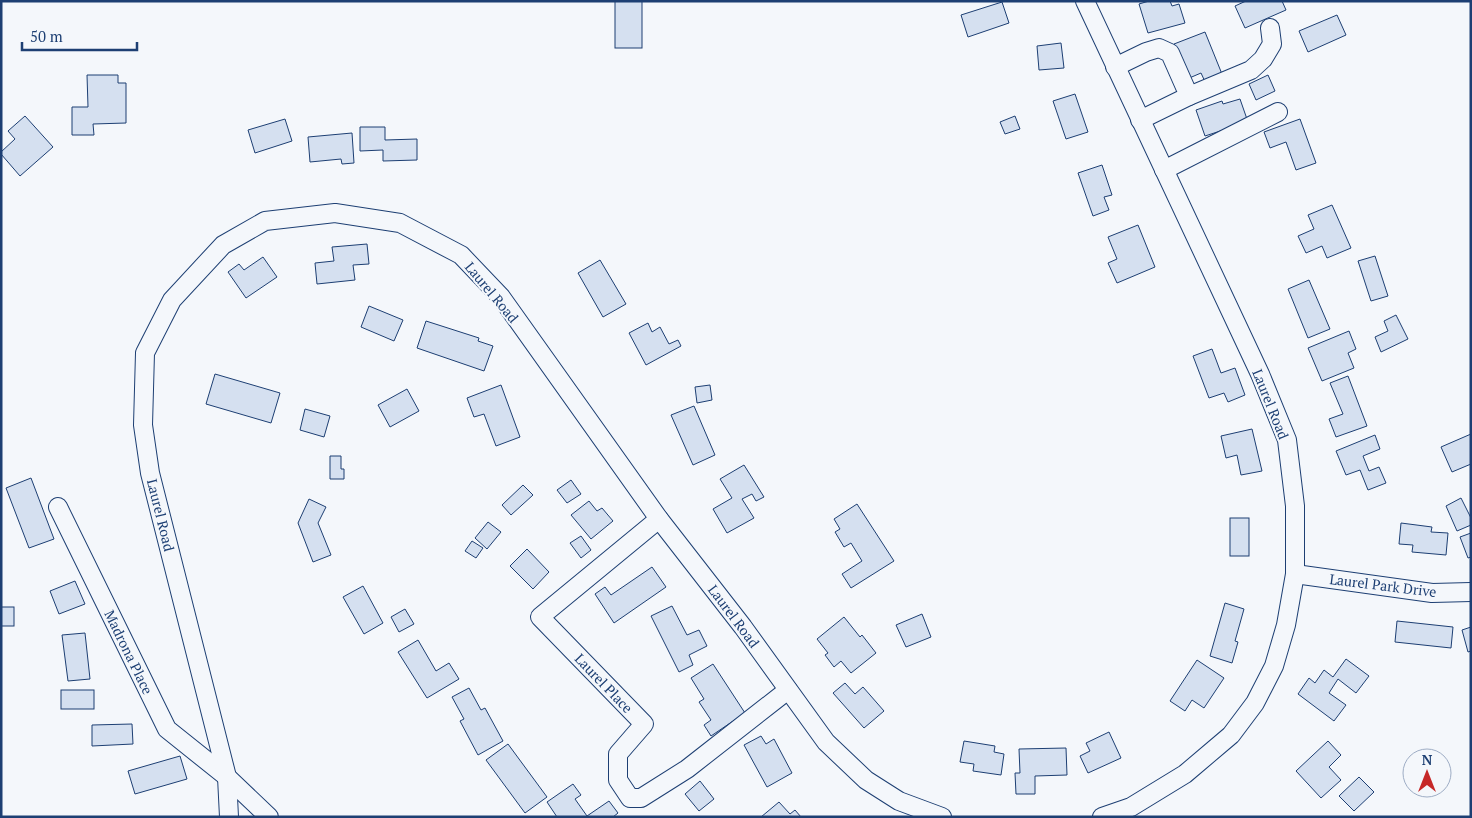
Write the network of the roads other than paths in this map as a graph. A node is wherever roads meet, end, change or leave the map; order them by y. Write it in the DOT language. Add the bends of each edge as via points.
graph roads {
  1 [pos="1085,1"];
  2 [pos="1270,28"];
  3 [pos="1115,67"];
  4 [pos="1190,96"];
  5 [pos="1278,112"];
  6 [pos="1140,120"];
  7 [pos="1164,170"];
  8 [pos="58,507"];
  9 [pos="660,519"];
  10 [pos="1295,574"];
  11 [pos="1471,592"];
  12 [pos="788,690"];
  13 [pos="227,777"];
  14 [pos="229,817"];
  15 [pos="269,817"];
  16 [pos="942,817"];
  17 [pos="1102,817"];
  1 -- 3 [label="street, Laurel Road"];
  2 -- 4 [label="street" via="1272,44 1251,70"];
  3 -- 4 [label="street" via="1159,48 1170,53"];
  3 -- 6 [label="street, Laurel Road"];
  4 -- 6 [label="street"];
  5 -- 7 [label="street"];
  6 -- 7 [label="street, Laurel Road"];
  7 -- 10 [label="street, Laurel Road" via="1260,374 1287,440 1295,506"];
  8 -- 13 [label="street, Madrona Place" via="167,729"];
  9 -- 12 [label="street, Laurel Road"];
  9 -- 12 [label="street, Laurel Place" via="540,618 644,724 618,754 618,780 630,798 641,798 687,769"];
  9 -- 13 [label="street, Laurel Road" via="501,297 461,255 400,222 335,212 265,222 223,245 172,300 145,353 143,425 150,473"];
  10 -- 11 [label="street, Laurel Park Drive" via="1432,593"];
  10 -- 17 [label="street, Laurel Road" via="1286,625 1274,666 1255,703 1231,735 1185,774 1131,807"];
  12 -- 16 [label="street, Laurel Road" via="826,742 866,780 899,801"];
  13 -- 14 [label="street, Laurel Road"];
  13 -- 15 [label="street, Madrona Place"];
}
